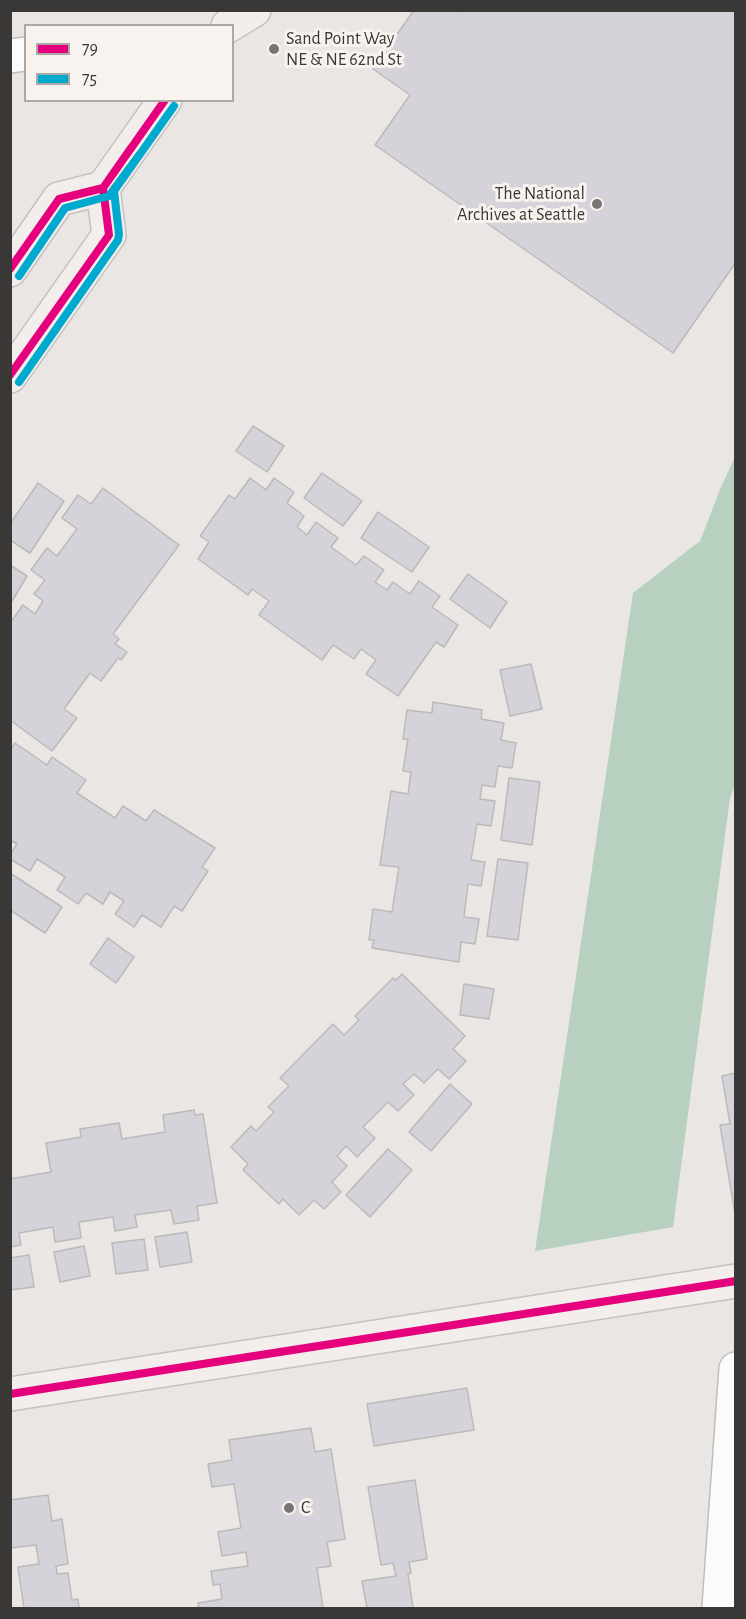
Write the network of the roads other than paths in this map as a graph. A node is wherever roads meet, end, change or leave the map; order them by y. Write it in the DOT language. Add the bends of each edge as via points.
graph roads {
  1 [pos="254,10"];
  2 [pos="231,24"];
  3 [pos="161,102"];
  4 [pos="103,188"];
  5 [pos="10,270"];
  6 [pos="10,376"];
  7 [pos="735,1281"];
  8 [pos="735,1368"];
  9 [pos="10,1394"];
  10 [pos="719,1608"];
  1 -- 2 [label="main road"];
  3 -- 4 [label="main road"];
  4 -- 5 [label="main road" via="59,199"];
  4 -- 6 [label="main road" via="109,235"];
  7 -- 9 [label="main road"];
  8 -- 10 [label="street"];
}
